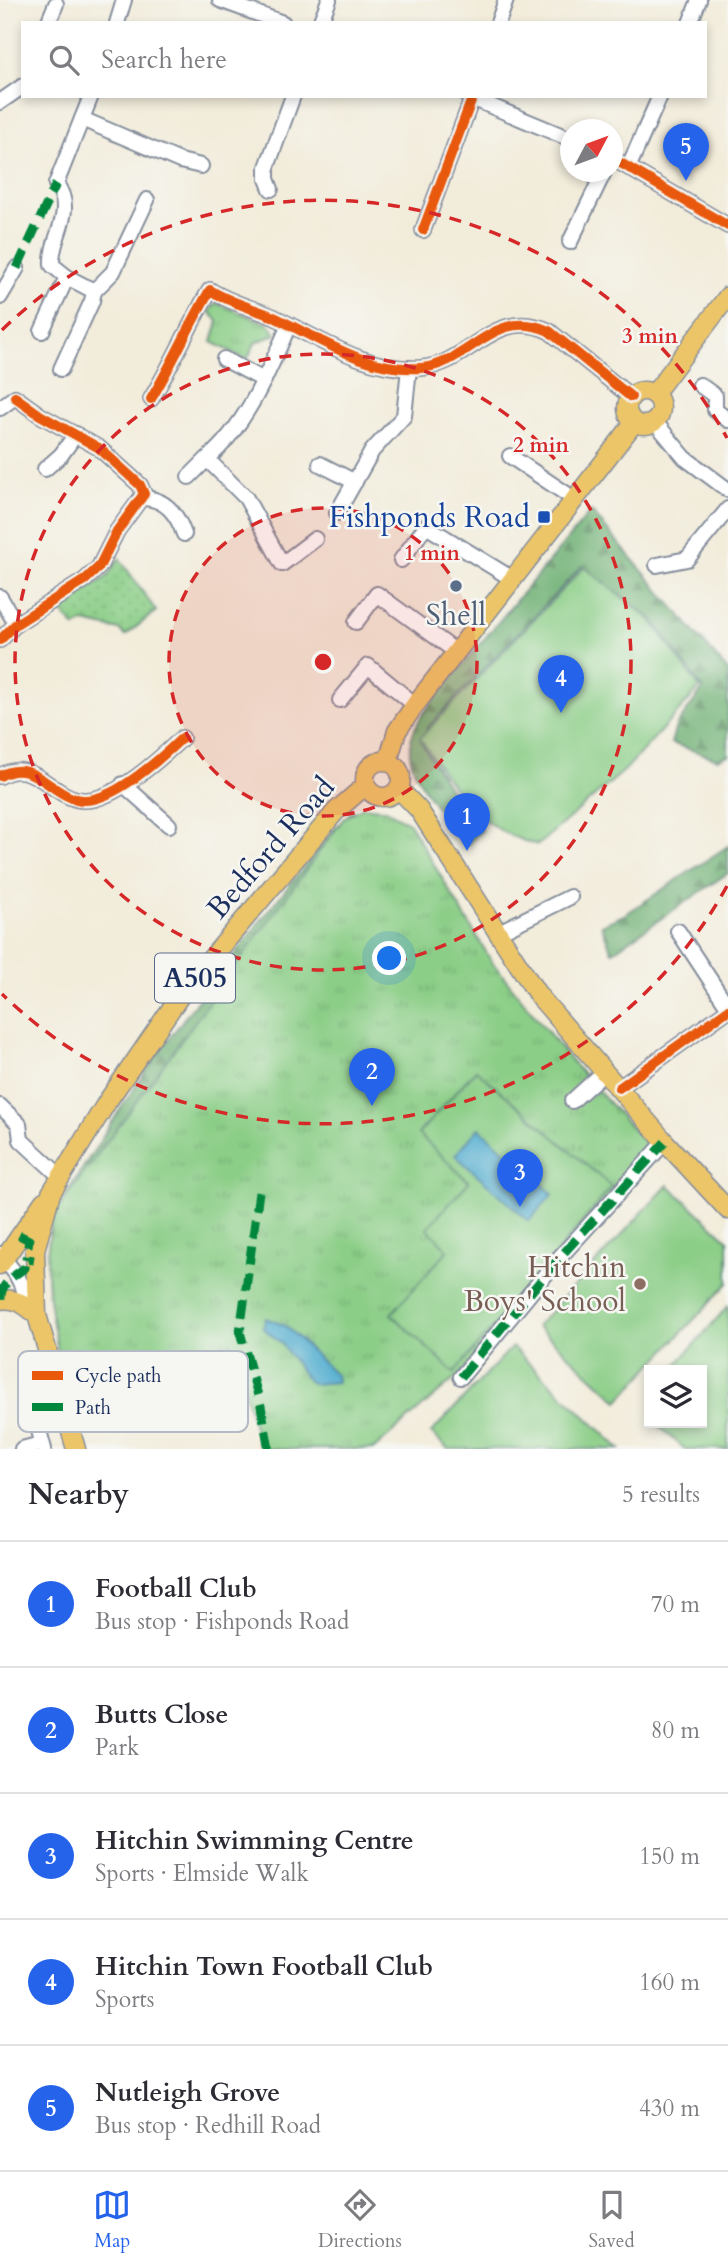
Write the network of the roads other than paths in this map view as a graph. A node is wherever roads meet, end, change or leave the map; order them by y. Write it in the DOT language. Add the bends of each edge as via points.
graph roads {
  1 [pos="124,0"];
  2 [pos="220,0"];
  3 [pos="328,0"];
  4 [pos="506,0"];
  5 [pos="699,0"];
  6 [pos="56,4"];
  7 [pos="49,21"];
  8 [pos="118,21"];
  9 [pos="278,21"];
  10 [pos="321,21"];
  11 [pos="499,21"];
  12 [pos="691,21"];
  13 [pos="21,87"];
  14 [pos="90,98"];
  15 [pos="292,98"];
  16 [pos="471,98"];
  17 [pos="473,98"];
  18 [pos="659,98"];
  19 [pos="0,102"];
  20 [pos="82,120"];
  21 [pos="560,135"];
  22 [pos="623,163"];
  23 [pos="201,166"];
  24 [pos="629,166"];
  25 [pos="599,182"];
  26 [pos="271,190"];
  27 [pos="147,200"];
  28 [pos="728,226"];
  29 [pos="423,230"];
  30 [pos="570,242"];
  31 [pos="17,268"];
  32 [pos="67,277"];
  33 [pos="94,290"];
  34 [pos="728,296"];
  35 [pos="0,297"];
  36 [pos="289,325"];
  37 [pos="42,331"];
  38 [pos="223,359"];
  39 [pos="409,368"];
  40 [pos="61,369"];
  41 [pos="264,380"];
  42 [pos="700,385"];
  43 [pos="654,394"];
  44 [pos="631,397"];
  45 [pos="151,398"];
  46 [pos="0,408"];
  47 [pos="728,420"];
  48 [pos="655,422"];
  49 [pos="634,423"];
  50 [pos="76,434"];
  51 [pos="510,456"];
  52 [pos="207,460"];
  53 [pos="320,464"];
  54 [pos="45,469"];
  55 [pos="189,477"];
  56 [pos="355,482"];
  57 [pos="727,487"];
  58 [pos="144,498"];
  59 [pos="573,499"];
  60 [pos="728,509"];
  61 [pos="337,513"];
  62 [pos="184,534"];
  63 [pos="316,539"];
  64 [pos="401,560"];
  65 [pos="657,565"];
  66 [pos="511,578"];
  67 [pos="0,597"];
  68 [pos="356,622"];
  69 [pos="16,624"];
  70 [pos="0,640"];
  71 [pos="455,651"];
  72 [pos="340,700"];
  73 [pos="415,705"];
  74 [pos="182,738"];
  75 [pos="388,761"];
  76 [pos="0,776"];
  77 [pos="123,784"];
  78 [pos="366,785"];
  79 [pos="399,789"];
  80 [pos="169,825"];
  81 [pos="570,897"];
  82 [pos="678,931"];
  83 [pos="497,933"];
  84 [pos="728,1009"];
  85 [pos="604,1072"];
  86 [pos="618,1088"];
  87 [pos="572,1101"];
  88 [pos="0,1105"];
  89 [pos="665,1142"];
  90 [pos="56,1185"];
  91 [pos="728,1210"];
  92 [pos="1,1259"];
  93 [pos="0,1300"];
  94 [pos="37,1315"];
  95 [pos="47,1351"];
  96 [pos="461,1377"];
  97 [pos="71,1432"];
  98 [pos="42,1447"];
  99 [pos="23,1449"];
  100 [pos="76,1449"];
  1 -- 8 [label="street"];
  2 -- 9 [label="street"];
  3 -- 10 [label="street"];
  4 -- 11 [label="street"];
  5 -- 12 [label="street"];
  6 -- 7 [label="street"];
  13 -- 19 [label="street"];
  14 -- 20 [label="street"];
  15 -- 26 [label="street" via="267,167"];
  16 -- 29 [label="street"];
  17 -- 21 [label="street"];
  18 -- 24 [label="street"];
  20 -- 23 [label="street"];
  20 -- 32 [label="street" via="56,184 64,217 51,254 52,265"];
  22 -- 24 [label="street"];
  24 -- 28 [label="street"];
  25 -- 30 [label="street"];
  27 -- 33 [label="street" via="114,272"];
  31 -- 35 [label="street"];
  32 -- 33 [label="street"];
  32 -- 37 [label="street"];
  33 -- 40 [label="street"];
  34 -- 43 [label="main road"];
  36 -- 39 [label="street" via="362,359"];
  36 -- 41 [label="street"];
  36 -- 45 [label="street" via="210,290"];
  38 -- 41 [label="street"];
  39 -- 44 [label="street" via="433,365 503,327 534,324"];
  39 -- 56 [label="street" via="404,416 372,451"];
  41 -- 52 [label="street" via="233,433"];
  42 -- 47 [label="street" via="715,396 715,410"];
  43 -- 44 [label="main road" via="644,391"];
  43 -- 48 [label="main road" via="662,407"];
  44 -- 49 [label="main road" via="627,411"];
  46 -- 50 [label="street" via="15,397"];
  48 -- 49 [label="main road" via="647,426"];
  48 -- 57 [label="street" via="685,458"];
  49 -- 59 [label="main road"];
  50 -- 54 [label="street"];
  50 -- 58 [label="street" via="134,479"];
  51 -- 59 [label="street"];
  52 -- 55 [label="street"];
  52 -- 63 [label="street" via="246,498 282,564"];
  53 -- 56 [label="street"];
  56 -- 61 [label="street"];
  58 -- 62 [label="street" via="155,498 170,508"];
  58 -- 69 [label="street" via="117,531 92,574"];
  59 -- 66 [label="main road"];
  60 -- 65 [label="street" via="687,559"];
  64 -- 66 [label="street" via="426,526"];
  66 -- 71 [label="main road"];
  67 -- 69 [label="street"];
  68 -- 71 [label="street" via="377,594"];
  69 -- 70 [label="street"];
  71 -- 73 [label="main road"];
  72 -- 73 [label="street" via="368,666"];
  73 -- 75 [label="main road" via="397,731"];
  74 -- 77 [label="street"];
  75 -- 78 [label="main road" via="371,765 365,774"];
  75 -- 79 [label="main road" via="401,772"];
  76 -- 77 [label="street" via="27,770 66,796 83,800 101,797"];
  77 -- 80 [label="street"];
  78 -- 79 [label="main road" via="378,797"];
  78 -- 90 [label="main road, Bedford Road / A505" via="336,811 182,993"];
  79 -- 83 [label="main road" via="419,810"];
  81 -- 83 [label="street"];
  82 -- 84 [label="street"];
  83 -- 85 [label="main road" via="538,995"];
  84 -- 86 [label="street"];
  85 -- 86 [label="main road"];
  85 -- 87 [label="street"];
  86 -- 89 [label="main road"];
  88 -- 90 [label="street" via="19,1124 21,1140"];
  89 -- 91 [label="main road"];
  89 -- 96 [label="street" via="560,1257"];
  90 -- 92 [label="main road, A505"];
  90 -- 94 [label="main road, Bedford Road / A505" via="35,1250"];
  92 -- 94 [label="street, Bedford Road" via="16,1274"];
  93 -- 94 [label="main road" via="12,1298"];
  94 -- 95 [label="main road, Bedford Road / A505"];
  97 -- 100 [label="main road, Bedford Road / A505"];
  98 -- 99 [label="street"];
}
